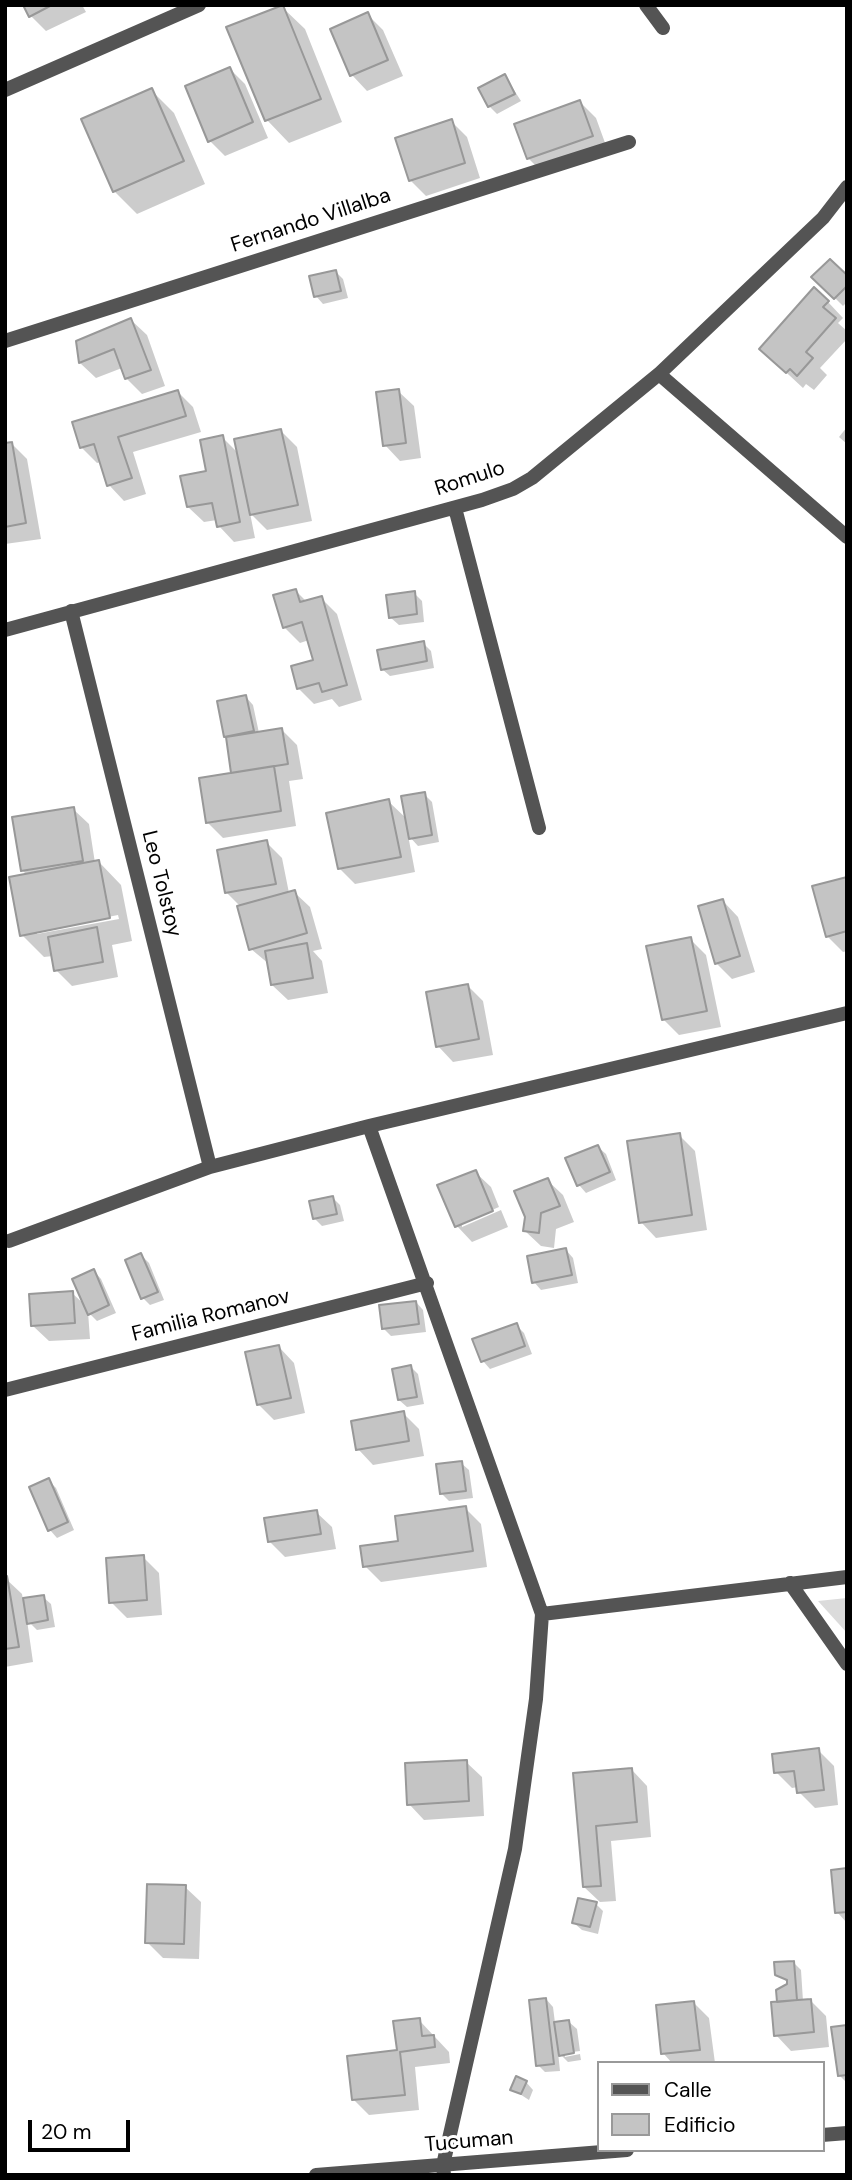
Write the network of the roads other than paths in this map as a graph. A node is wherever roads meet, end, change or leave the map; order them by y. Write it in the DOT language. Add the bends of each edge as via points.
graph roads {
  1 [pos="199,5"];
  2 [pos="646,5"];
  3 [pos="663,28"];
  4 [pos="5,90"];
  5 [pos="629,142"];
  6 [pos="847,187"];
  7 [pos="5,341"];
  8 [pos="659,374"];
  9 [pos="455,508"];
  10 [pos="847,537"];
  11 [pos="71,611"];
  12 [pos="5,630"];
  13 [pos="539,828"];
  14 [pos="847,1013"];
  15 [pos="369,1126"];
  16 [pos="210,1167"];
  17 [pos="9,1241"];
  18 [pos="427,1283"];
  19 [pos="5,1390"];
  20 [pos="847,1577"];
  21 [pos="790,1583"];
  22 [pos="542,1614"];
  23 [pos="847,1664"];
  24 [pos="847,2133"];
  25 [pos="824,2135"];
  26 [pos="608,2152"];
  27 [pos="444,2170"];
  28 [pos="316,2175"];
  1 -- 4 [label="street"];
  2 -- 3 [label="street"];
  5 -- 7 [label="street, Fernando Villalba"];
  6 -- 8 [label="street, Romulo" via="823,218"];
  8 -- 9 [label="street, Romulo" via="532,478"];
  8 -- 10 [label="street"];
  9 -- 11 [label="street, Romulo"];
  9 -- 13 [label="street"];
  11 -- 12 [label="street, Romulo"];
  11 -- 16 [label="street, Leo Tolstoy"];
  14 -- 15 [label="street"];
  15 -- 16 [label="street"];
  15 -- 18 [label="street"];
  16 -- 17 [label="street"];
  18 -- 19 [label="street, Familia Romanov"];
  18 -- 22 [label="street"];
  20 -- 21 [label="street"];
  21 -- 22 [label="street"];
  21 -- 23 [label="street"];
  22 -- 27 [label="street" via="536,1699 515,1849"];
  24 -- 25 [label="street"];
  26 -- 27 [label="street, Tucuman"];
  27 -- 28 [label="street, Tucuman"];
}
